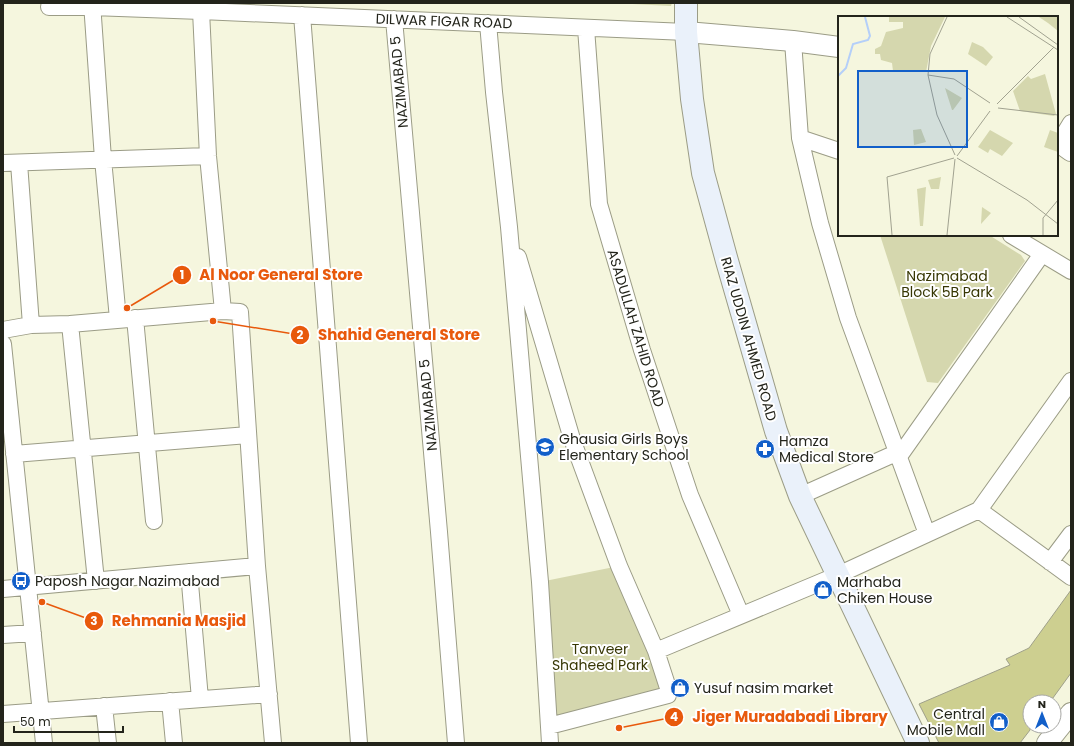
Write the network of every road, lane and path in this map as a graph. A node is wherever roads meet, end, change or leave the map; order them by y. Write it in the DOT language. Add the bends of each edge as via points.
graph roads {
  1 [pos="686,3"];
  2 [pos="92,5"];
  3 [pos="150,6"];
  4 [pos="49,7"];
  5 [pos="201,11"];
  6 [pos="302,15"];
  7 [pos="394,19"];
  8 [pos="488,23"];
  9 [pos="586,28"];
  10 [pos="686,32"];
  11 [pos="793,41"];
  12 [pos="838,47"];
  13 [pos="1071,123"];
  14 [pos="800,138"];
  15 [pos="1061,145"];
  16 [pos="838,151"];
  17 [pos="208,156"];
  18 [pos="104,159"];
  19 [pos="19,162"];
  20 [pos="3,164"];
  21 [pos="509,227"];
  22 [pos="1013,236"];
  23 [pos="1042,254"];
  24 [pos="1071,271"];
  25 [pos="223,311"];
  26 [pos="135,318"];
  27 [pos="118,319"];
  28 [pos="70,324"];
  29 [pos="31,325"];
  30 [pos="3,330"];
  31 [pos="3,344"];
  32 [pos="1071,381"];
  33 [pos="248,435"];
  34 [pos="147,443"];
  35 [pos="82,449"];
  36 [pos="14,454"];
  37 [pos="897,455"];
  38 [pos="800,496"];
  39 [pos="979,510"];
  40 [pos="154,521"];
  41 [pos="927,534"];
  42 [pos="1071,534"];
  43 [pos="1050,562"];
  44 [pos="257,566"];
  45 [pos="190,572"];
  46 [pos="838,574"];
  47 [pos="1071,577"];
  48 [pos="96,580"];
  49 [pos="28,587"];
  50 [pos="3,589"];
  51 [pos="741,615"];
  52 [pos="33,633"];
  53 [pos="3,635"];
  54 [pos="656,651"];
  55 [pos="269,694"];
  56 [pos="200,699"];
  57 [pos="170,701"];
  58 [pos="104,706"];
  59 [pos="41,711"];
  60 [pos="1071,713"];
  61 [pos="3,714"];
  62 [pos="549,726"];
  63 [pos="44,743"];
  64 [pos="108,743"];
  65 [pos="174,743"];
  66 [pos="273,743"];
  67 [pos="359,743"];
  68 [pos="456,743"];
  69 [pos="550,743"];
  70 [pos="918,743"];
  71 [pos="1047,743"];
  1 -- 10 [label="main road, RIAZ UDDIN AHMED ROAD"];
  2 -- 3 [label="street, DILWAR FIGAR ROAD"];
  2 -- 4 [label="street, DILWAR FIGAR ROAD"];
  2 -- 18 [label="street"];
  3 -- 5 [label="street, DILWAR FIGAR ROAD"];
  5 -- 6 [label="street, DILWAR FIGAR ROAD"];
  5 -- 17 [label="street"];
  6 -- 7 [label="street, DILWAR FIGAR ROAD"];
  6 -- 67 [label="street"];
  7 -- 8 [label="street, DILWAR FIGAR ROAD"];
  7 -- 68 [label="street, NAZIMABAD 5"];
  8 -- 9 [label="street, DILWAR FIGAR ROAD"];
  8 -- 21 [label="street"];
  9 -- 10 [label="street, DILWAR FIGAR ROAD"];
  9 -- 51 [label="street, ASADULLAH ZAHID ROAD" via="599,204 642,350 690,495"];
  10 -- 11 [label="street, DILWAR FIGAR ROAD"];
  10 -- 38 [label="main road, RIAZ UDDIN AHMED ROAD" via="692,99 703,173 776,431"];
  11 -- 12 [label="street, DILWAR FIGAR ROAD"];
  11 -- 14 [label="street"];
  13 -- 15 [label="street"];
  14 -- 16 [label="street"];
  14 -- 37 [label="street" via="820,223 848,318"];
  17 -- 18 [label="street"];
  17 -- 25 [label="street"];
  18 -- 19 [label="street"];
  18 -- 27 [label="street"];
  19 -- 20 [label="street"];
  19 -- 29 [label="street"];
  21 -- 54 [label="street" via="572,439 619,566"];
  21 -- 62 [label="street" via="540,582"];
  22 -- 23 [label="street"];
  23 -- 24 [label="street"];
  23 -- 37 [label="street"];
  25 -- 26 [label="street"];
  25 -- 33 [label="street" via="240,312"];
  26 -- 27 [label="street"];
  26 -- 34 [label="street"];
  27 -- 28 [label="street"];
  28 -- 29 [label="street"];
  28 -- 35 [label="street"];
  29 -- 30 [label="street"];
  31 -- 36 [label="street"];
  32 -- 39 [label="street"];
  33 -- 34 [label="street"];
  33 -- 44 [label="street"];
  34 -- 35 [label="street"];
  34 -- 40 [label="street"];
  35 -- 36 [label="street"];
  35 -- 48 [label="street"];
  36 -- 49 [label="street"];
  37 -- 38 [label="street"];
  37 -- 41 [label="street"];
  38 -- 46 [label="main road, RIAZ UDDIN AHMED ROAD"];
  39 -- 41 [label="street"];
  39 -- 43 [label="street"];
  41 -- 46 [label="street"];
  42 -- 43 [label="street"];
  43 -- 47 [label="street"];
  44 -- 45 [label="street"];
  44 -- 55 [label="street"];
  45 -- 48 [label="street"];
  45 -- 56 [label="street"];
  46 -- 51 [label="street"];
  46 -- 70 [label="main road, RIAZ UDDIN AHMED ROAD"];
  48 -- 49 [label="street"];
  49 -- 50 [label="street"];
  49 -- 52 [label="street"];
  51 -- 54 [label="street"];
  52 -- 53 [label="street"];
  52 -- 59 [label="street"];
  54 -- 62 [label="street" via="669,691 668,695"];
  55 -- 56 [label="street"];
  55 -- 66 [label="street"];
  56 -- 57 [label="street"];
  57 -- 58 [label="street"];
  57 -- 65 [label="street"];
  58 -- 59 [label="street"];
  58 -- 64 [label="street"];
  59 -- 61 [label="street"];
  59 -- 63 [label="street"];
  60 -- 71 [label="street"];
  62 -- 69 [label="street"];
}
